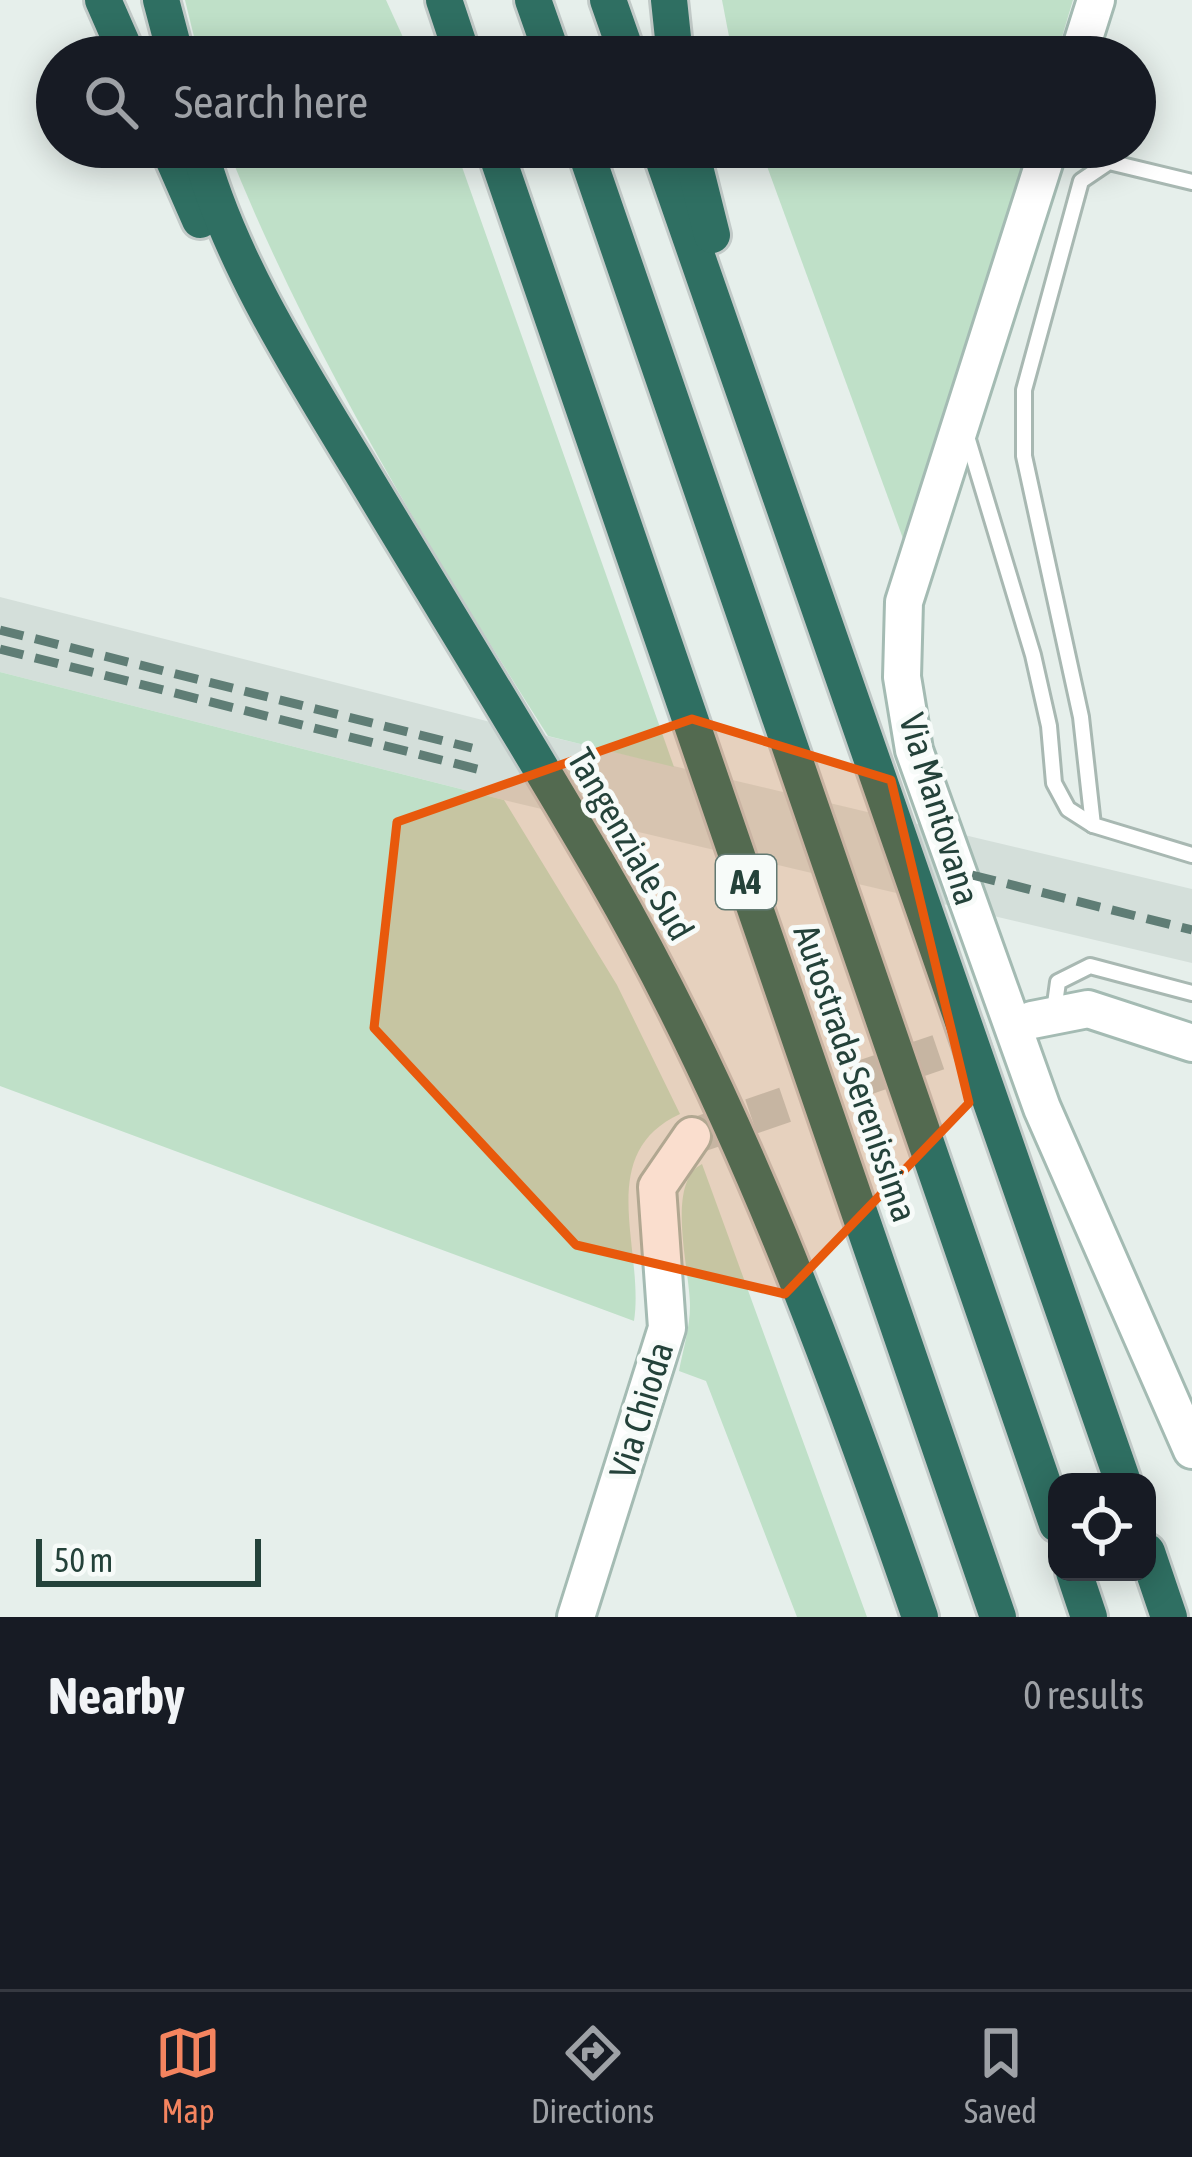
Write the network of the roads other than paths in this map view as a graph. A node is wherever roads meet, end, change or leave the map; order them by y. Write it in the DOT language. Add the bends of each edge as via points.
graph roads {
  1 [pos="103,0"];
  2 [pos="116,0"];
  3 [pos="161,0"];
  4 [pos="443,0"];
  5 [pos="533,0"];
  6 [pos="608,0"];
  7 [pos="668,0"];
  8 [pos="1096,0"];
  9 [pos="119,36"];
  10 [pos="124,36"];
  11 [pos="170,36"];
  12 [pos="456,36"];
  13 [pos="546,36"];
  14 [pos="621,36"];
  15 [pos="672,36"];
  16 [pos="1085,36"];
  17 [pos="177,168"];
  18 [pos="208,168"];
  19 [pos="501,168"];
  20 [pos="591,168"];
  21 [pos="666,168"];
  22 [pos="695,168"];
  23 [pos="1042,168"];
  24 [pos="1100,168"];
  25 [pos="1134,168"];
  26 [pos="1192,182"];
  27 [pos="278,333"];
  28 [pos="962,419"];
  29 [pos="769,460"];
  30 [pos="1093,825"];
  31 [pos="1192,855"];
  32 [pos="1192,993"];
  33 [pos="1042,1018"];
  34 [pos="1192,1042"];
  35 [pos="692,1136"];
  36 [pos="1192,1450"];
  37 [pos="1120,1473"];
  38 [pos="1048,1498"];
  39 [pos="1156,1579"];
  40 [pos="1077,1581"];
  41 [pos="576,1617"];
  42 [pos="920,1617"];
  43 [pos="998,1617"];
  44 [pos="1089,1617"];
  45 [pos="1169,1617"];
  1 -- 9 [label="highway"];
  2 -- 10 [label="highway"];
  3 -- 11 [label="highway"];
  4 -- 12 [label="highway"];
  5 -- 13 [label="highway"];
  6 -- 14 [label="highway"];
  7 -- 15 [label="highway"];
  8 -- 16 [label="street"];
  17 -- 27 [label="highway" via="212,245"];
  18 -- 27 [label="highway, Tangenziale Sud"];
  19 -- 43 [label="highway, Autostrada Serenissima / A4"];
  20 -- 38 [label="highway, Autostrada Serenissima / A4"];
  21 -- 29 [label="highway"];
  22 -- 29 [label="highway"];
  23 -- 28 [label="street, Via Mantovana"];
  24 -- 30 [label="lane" via="1081,181 1024,390 1024,456 1081,717"];
  25 -- 26 [label="lane"];
  27 -- 42 [label="highway, Tangenziale Sud" via="685,1023 818,1325"];
  28 -- 30 [label="lane" via="1033,656 1054,783 1068,809"];
  28 -- 36 [label="street, Via Mantovana" via="904,602 902,677 914,751 1042,1108"];
  29 -- 37 [label="highway"];
  30 -- 31 [label="lane"];
  32 -- 33 [label="lane" via="1090,966 1058,982"];
  33 -- 34 [label="street" via="1088,1010"];
  35 -- 41 [label="street, Via Chioda" via="657,1187 667,1328"];
  39 -- 45 [label="highway"];
  40 -- 44 [label="highway"];
}
